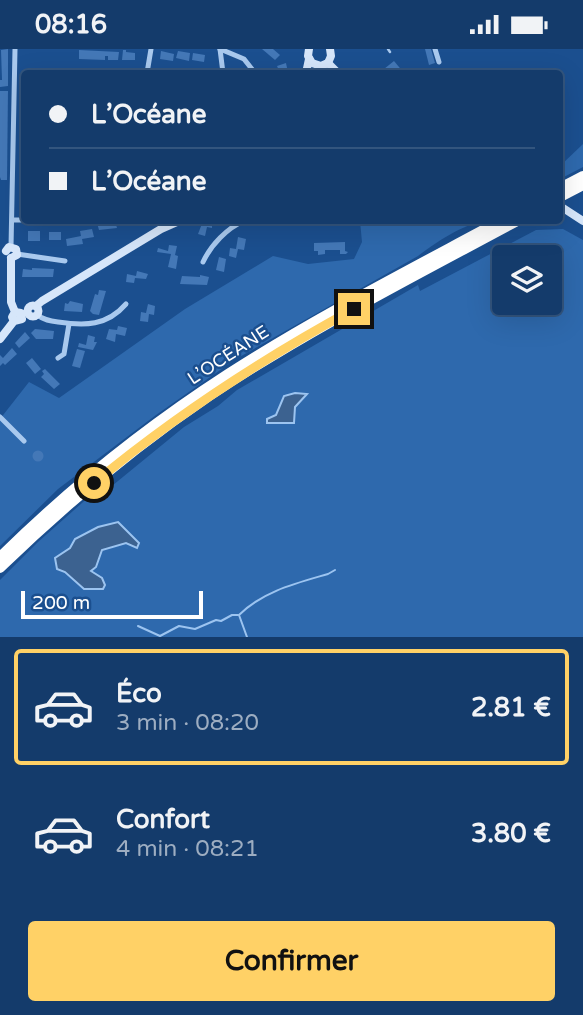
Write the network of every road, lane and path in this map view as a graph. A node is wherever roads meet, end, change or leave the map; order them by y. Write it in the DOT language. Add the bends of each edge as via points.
graph roads {
  1 [pos="15,49"];
  2 [pos="151,49"];
  3 [pos="220,49"];
  4 [pos="330,49"];
  5 [pos="435,49"];
  6 [pos="307,53"];
  7 [pos="439,62"];
  8 [pos="324,64"];
  9 [pos="148,70"];
  10 [pos="223,70"];
  11 [pos="253,70"];
  12 [pos="316,70"];
  13 [pos="333,70"];
  14 [pos="583,176"];
  15 [pos="583,185"];
  16 [pos="563,186"];
  17 [pos="563,195"];
  18 [pos="563,208"];
  19 [pos="13,220"];
  20 [pos="21,220"];
  21 [pos="583,221"];
  22 [pos="167,224"];
  23 [pos="172,224"];
  24 [pos="236,224"];
  25 [pos="494,224"];
  26 [pos="511,224"];
  27 [pos="161,229"];
  28 [pos="9,252"];
  29 [pos="65,261"];
  30 [pos="203,262"];
  31 [pos="126,304"];
  32 [pos="25,314"];
  33 [pos="69,324"];
  34 [pos="0,339"];
  35 [pos="58,358"];
  36 [pos="0,417"];
  37 [pos="24,441"];
  38 [pos="0,557"];
  39 [pos="0,568"];
  1 -- 19 [label="street"];
  2 -- 9 [label="street"];
  3 -- 10 [label="street"];
  3 -- 11 [label="street" via="244,59"];
  4 -- 8 [label="main road" via="331,56"];
  5 -- 7 [label="street"];
  6 -- 8 [label="main road" via="312,63"];
  8 -- 12 [label="main road"];
  8 -- 13 [label="main road"];
  14 -- 16 [label="highway"];
  15 -- 17 [label="highway"];
  18 -- 21 [label="main road"];
  19 -- 20 [label="street"];
  19 -- 28 [label="street"];
  22 -- 27 [label="main road"];
  23 -- 27 [label="main road"];
  24 -- 30 [label="street"];
  25 -- 38 [label="highway, L’OCÉANE" via="311,324 206,389 97,470"];
  26 -- 39 [label="highway, L’OCÉANE" via="318,329 207,398 103,475"];
  27 -- 32 [label="main road"];
  28 -- 29 [label="street"];
  28 -- 32 [label="main road" via="11,302"];
  31 -- 33 [label="street" via="107,320"];
  32 -- 33 [label="street"];
  32 -- 34 [label="main road"];
  33 -- 35 [label="street" via="64,354"];
  36 -- 37 [label="street"];
}
